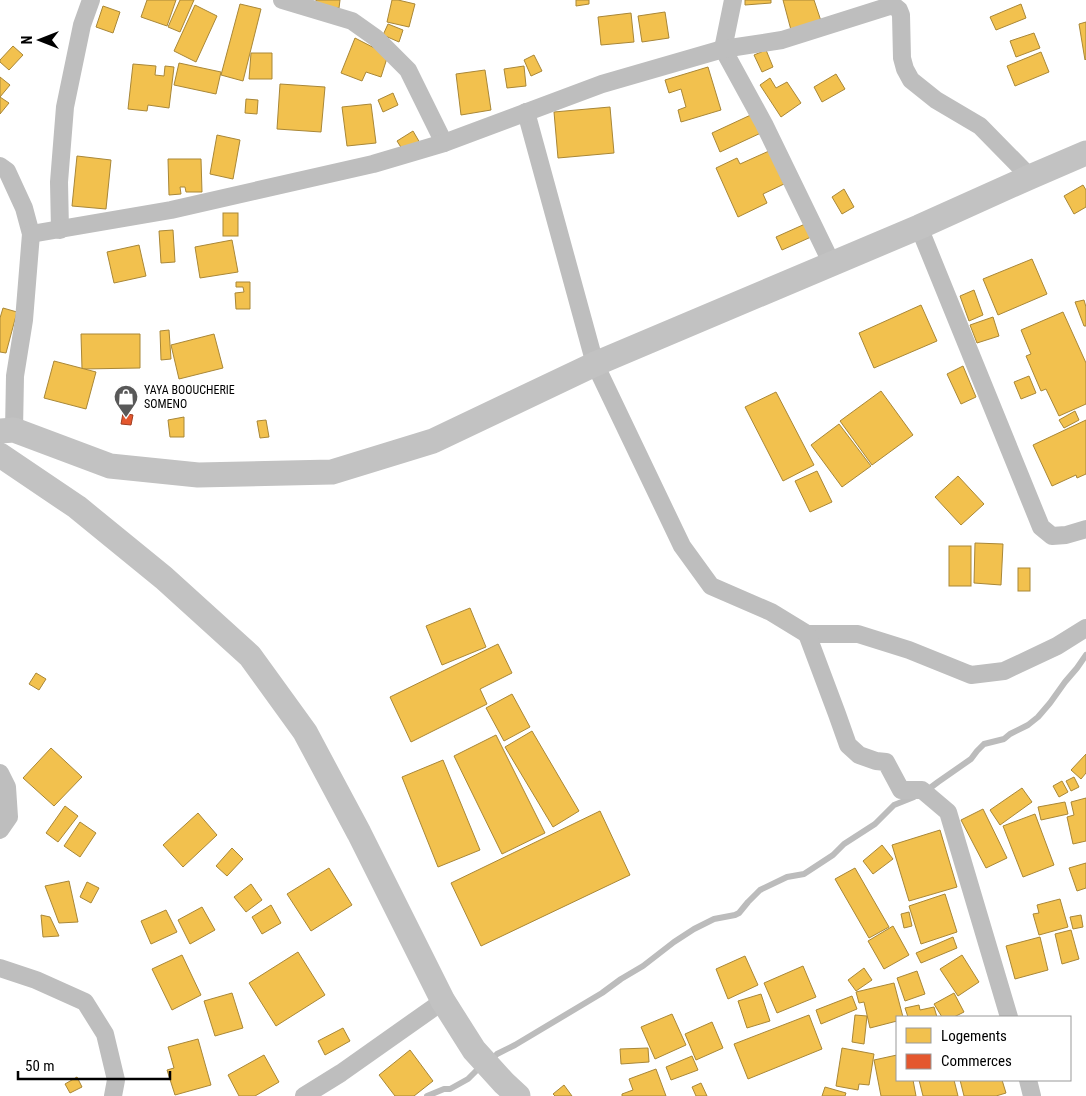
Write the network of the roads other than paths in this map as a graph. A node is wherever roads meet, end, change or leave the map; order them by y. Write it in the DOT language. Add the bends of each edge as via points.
graph roads {
  1 [pos="91,0"];
  2 [pos="282,0"];
  3 [pos="733,0"];
  4 [pos="723,49"];
  5 [pos="526,112"];
  6 [pos="444,143"];
  7 [pos="1086,153"];
  8 [pos="0,166"];
  9 [pos="1030,177"];
  10 [pos="919,227"];
  11 [pos="60,230"];
  12 [pos="31,234"];
  13 [pos="832,264"];
  14 [pos="595,364"];
  15 [pos="7,430"];
  16 [pos="0,455"];
  17 [pos="1086,529"];
  18 [pos="1086,628"];
  19 [pos="807,634"];
  20 [pos="0,773"];
  21 [pos="0,830"];
  22 [pos="0,968"];
  23 [pos="443,1001"];
  24 [pos="1009,1016"];
  25 [pos="1028,1081"];
  26 [pos="113,1096"];
  27 [pos="304,1096"];
  28 [pos="518,1096"];
  29 [pos="1032,1096"];
  1 -- 11 [label="street" via="82,25 65,107 59,182"];
  2 -- 6 [label="street" via="352,21 376,38 408,70"];
  3 -- 4 [label="street"];
  4 -- 5 [label="street" via="602,84"];
  4 -- 9 [label="street" via="782,40 893,5 901,14 902,58 911,80 936,100 980,126"];
  4 -- 13 [label="street" via="764,124"];
  5 -- 6 [label="street"];
  5 -- 14 [label="street"];
  6 -- 11 [label="street" via="373,164 171,210"];
  7 -- 9 [label="street"];
  8 -- 12 [label="street" via="6,171 24,208"];
  9 -- 10 [label="street"];
  10 -- 13 [label="street"];
  10 -- 17 [label="street" via="1041,527 1052,536"];
  11 -- 12 [label="street"];
  12 -- 15 [label="street" via="24,320"];
  13 -- 14 [label="street"];
  14 -- 15 [label="street" via="433,441 332,472 198,475 110,466"];
  14 -- 19 [label="street" via="682,546 711,586 772,612"];
  16 -- 23 [label="street" via="77,507 164,578 250,656 305,732"];
  18 -- 19 [label="street" via="1004,671 971,675 858,634"];
  19 -- 24 [label="street" via="848,745 859,755 886,762 901,790 922,790 948,812"];
  20 -- 21 [label="street" via="7,787 9,816"];
  22 -- 26 [label="street" via="85,1002 105,1034 116,1080"];
  23 -- 27 [label="street"];
  23 -- 28 [label="street" via="474,1050"];
  25 -- 29 [label="street"];
}
